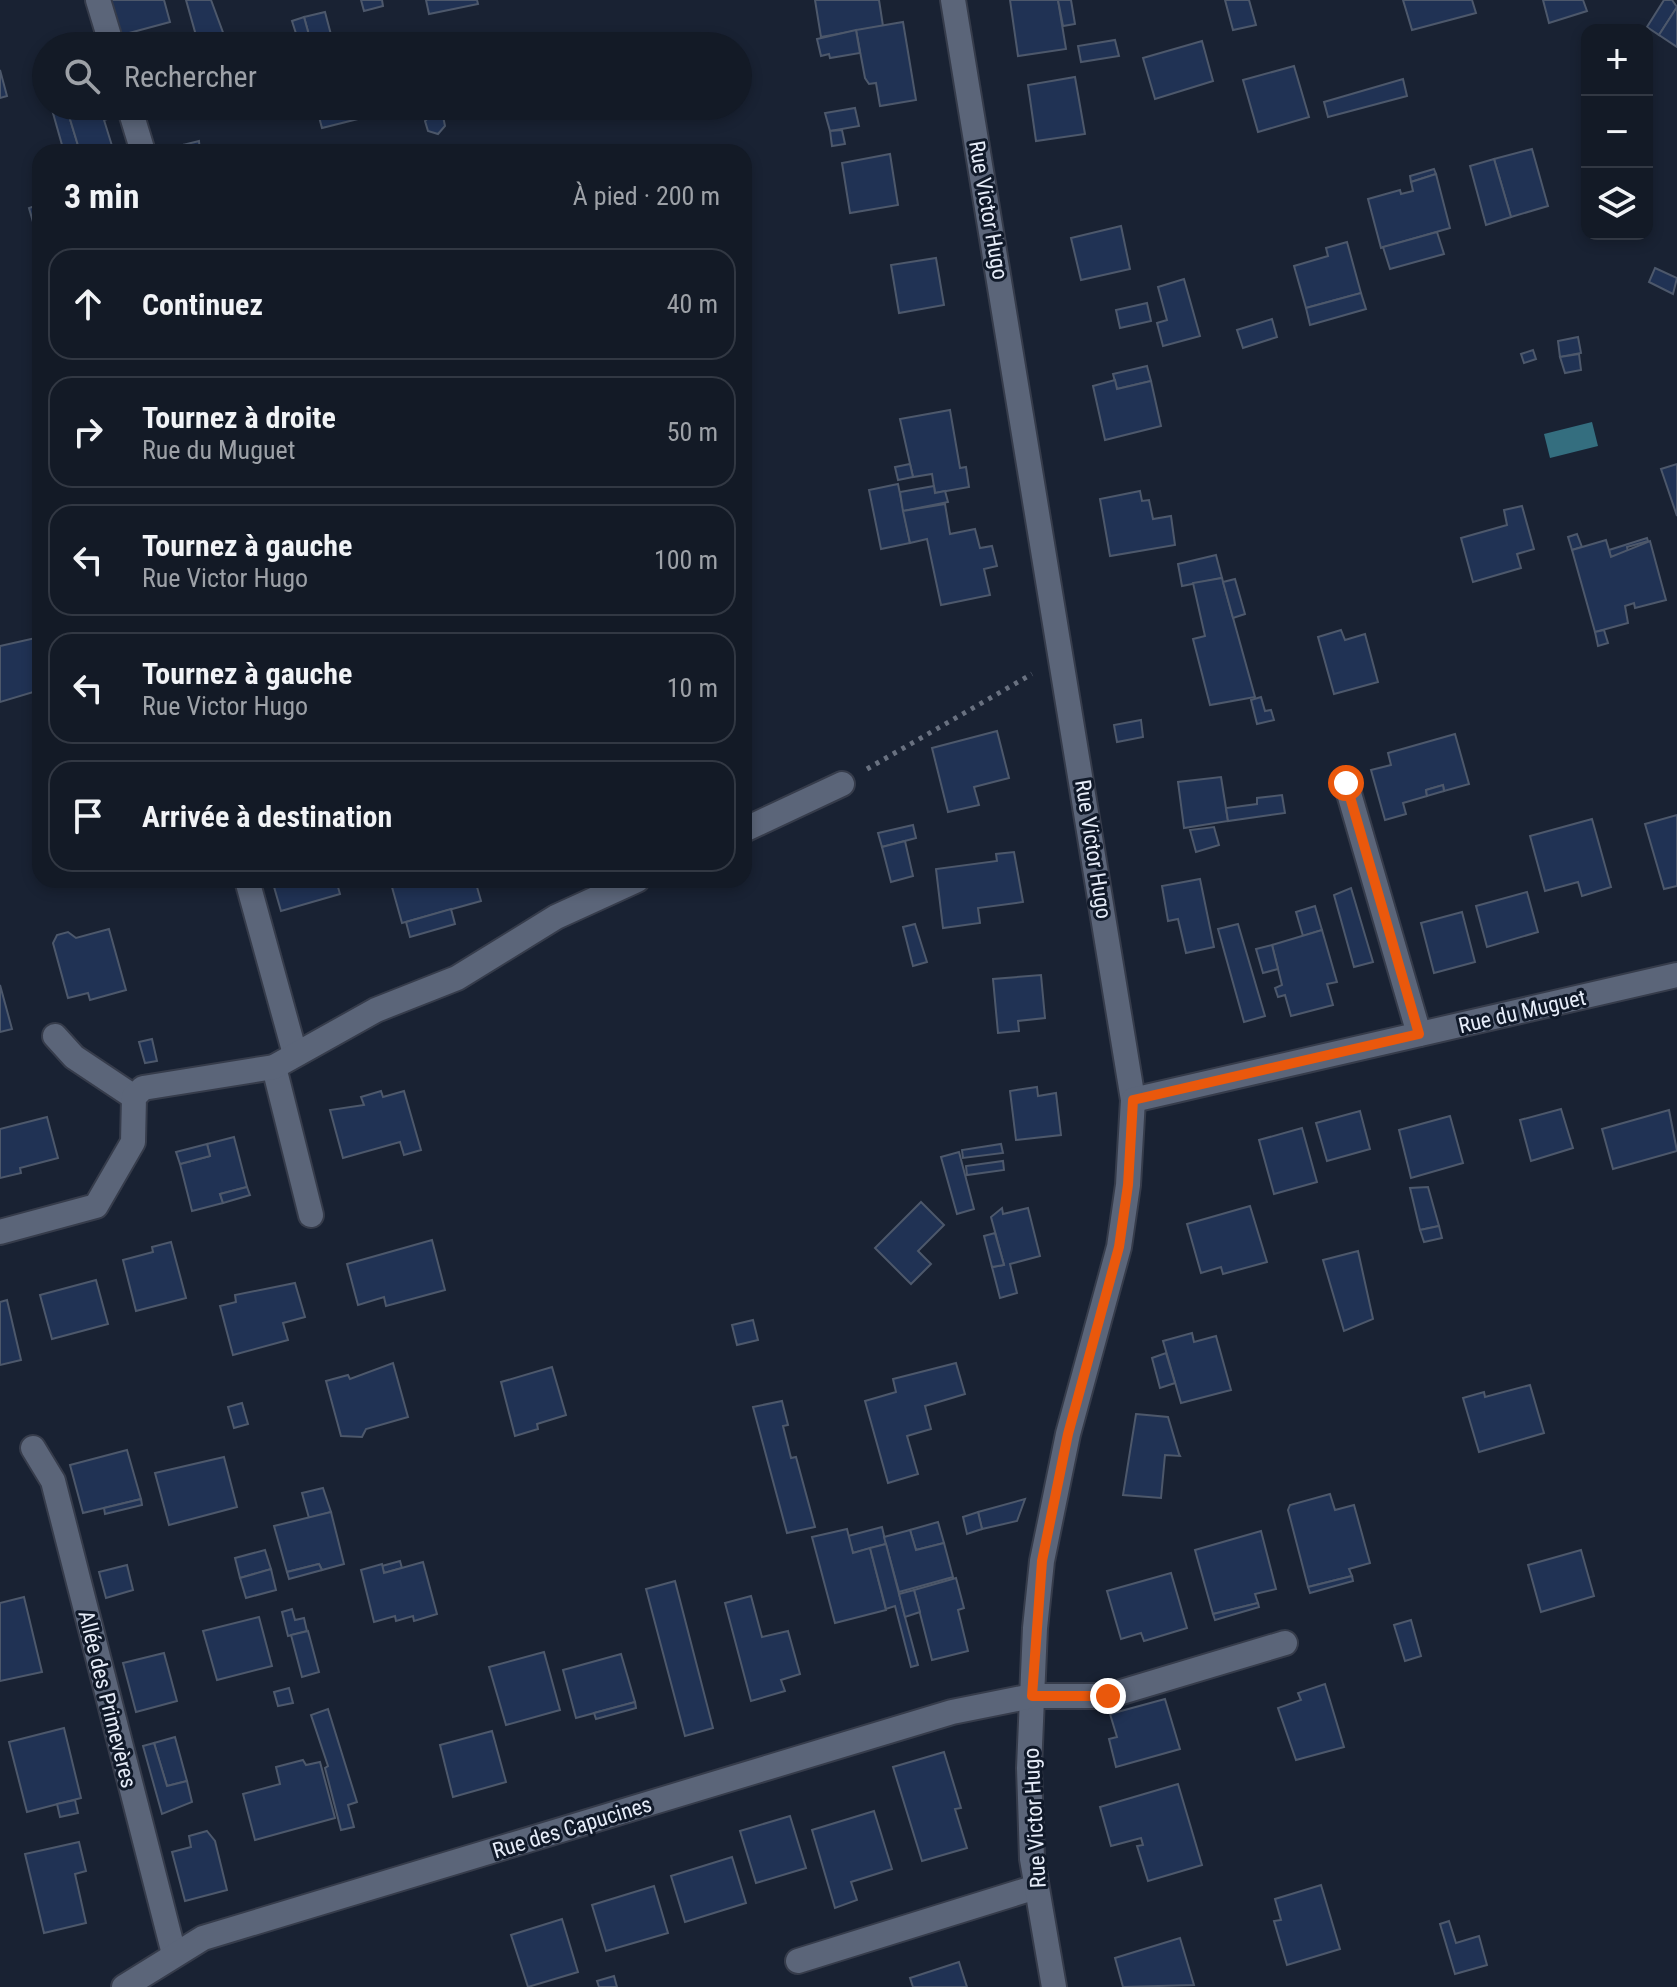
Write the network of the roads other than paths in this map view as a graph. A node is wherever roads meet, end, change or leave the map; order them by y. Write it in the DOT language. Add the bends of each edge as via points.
graph roads {
  1 [pos="98,0"];
  2 [pos="953,0"];
  3 [pos="108,32"];
  4 [pos="133,120"];
  5 [pos="141,144"];
  6 [pos="1346,783"];
  7 [pos="842,784"];
  8 [pos="752,826"];
  9 [pos="249,888"];
  10 [pos="594,890"];
  11 [pos="1677,975"];
  12 [pos="1419,1034"];
  13 [pos="55,1036"];
  14 [pos="285,1060"];
  15 [pos="134,1097"];
  16 [pos="1133,1100"];
  17 [pos="311,1215"];
  18 [pos="0,1232"];
  19 [pos="33,1448"];
  20 [pos="1285,1643"];
  21 [pos="1032,1696"];
  22 [pos="1036,1887"];
  23 [pos="174,1954"];
  24 [pos="798,1961"];
  25 [pos="124,1987"];
  26 [pos="1054,1987"];
  1 -- 3 [label="street"];
  2 -- 16 [label="street, Rue Victor Hugo"];
  4 -- 5 [label="street"];
  6 -- 12 [label="street"];
  7 -- 8 [label="street"];
  9 -- 14 [label="street"];
  10 -- 14 [label="street" via="457,978 376,1010"];
  11 -- 12 [label="street, Rue du Muguet"];
  12 -- 16 [label="street, Rue du Muguet"];
  13 -- 15 [label="street" via="74,1057"];
  14 -- 15 [label="street" via="143,1088"];
  14 -- 17 [label="street"];
  15 -- 18 [label="street" via="133,1142 96,1206"];
  16 -- 21 [label="street, Rue Victor Hugo" via="1119,1247 1068,1434 1042,1561"];
  19 -- 23 [label="street, Allée des Primevères" via="53,1481"];
  20 -- 21 [label="street" via="1108,1696"];
  21 -- 22 [label="street, Rue Victor Hugo" via="1029,1768"];
  21 -- 23 [label="street, Rue des Capucines" via="952,1712 203,1938"];
  22 -- 24 [label="street"];
  22 -- 26 [label="street, Rue Victor Hugo"];
  23 -- 25 [label="street, Rue des Capucines"];
}
